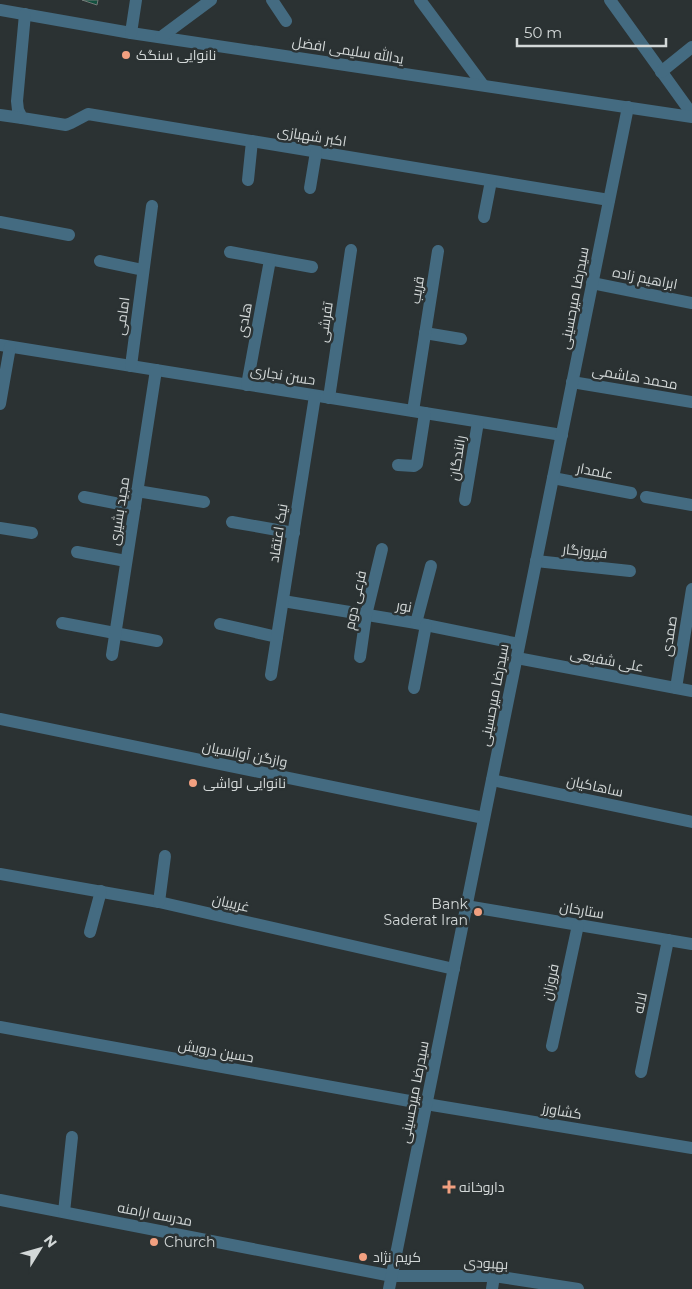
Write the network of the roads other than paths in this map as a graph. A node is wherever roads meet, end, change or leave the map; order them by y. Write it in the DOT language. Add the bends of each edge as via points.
graph roads {
  1 [pos="136,0"];
  2 [pos="211,0"];
  3 [pos="272,0"];
  4 [pos="420,0"];
  5 [pos="610,0"];
  6 [pos="0,10"];
  7 [pos="25,14"];
  8 [pos="286,21"];
  9 [pos="130,32"];
  10 [pos="161,37"];
  11 [pos="692,47"];
  12 [pos="661,72"];
  13 [pos="483,86"];
  14 [pos="628,107"];
  15 [pos="0,114"];
  16 [pos="20,114"];
  17 [pos="692,116"];
  18 [pos="252,141"];
  19 [pos="316,152"];
  20 [pos="248,180"];
  21 [pos="491,181"];
  22 [pos="310,188"];
  23 [pos="609,200"];
  24 [pos="152,206"];
  25 [pos="484,217"];
  26 [pos="0,222"];
  27 [pos="70,234"];
  28 [pos="351,250"];
  29 [pos="438,251"];
  30 [pos="230,252"];
  31 [pos="270,260"];
  32 [pos="100,262"];
  33 [pos="312,267"];
  34 [pos="143,270"];
  35 [pos="592,283"];
  36 [pos="692,303"];
  37 [pos="425,333"];
  38 [pos="461,339"];
  39 [pos="5,346"];
  40 [pos="130,366"];
  41 [pos="156,370"];
  42 [pos="572,382"];
  43 [pos="247,385"];
  44 [pos="315,396"];
  45 [pos="329,398"];
  46 [pos="692,402"];
  47 [pos="0,404"];
  48 [pos="419,412"];
  49 [pos="478,422"];
  50 [pos="562,435"];
  51 [pos="398,464"];
  52 [pos="553,478"];
  53 [pos="137,491"];
  54 [pos="631,493"];
  55 [pos="84,497"];
  56 [pos="646,497"];
  57 [pos="465,500"];
  58 [pos="204,502"];
  59 [pos="692,505"];
  60 [pos="134,507"];
  61 [pos="232,522"];
  62 [pos="0,528"];
  63 [pos="32,533"];
  64 [pos="294,533"];
  65 [pos="382,549"];
  66 [pos="77,552"];
  67 [pos="126,561"];
  68 [pos="536,561"];
  69 [pos="431,566"];
  70 [pos="630,571"];
  71 [pos="692,589"];
  72 [pos="283,601"];
  73 [pos="691,605"];
  74 [pos="366,615"];
  75 [pos="62,623"];
  76 [pos="220,624"];
  77 [pos="421,624"];
  78 [pos="115,633"];
  79 [pos="277,637"];
  80 [pos="157,642"];
  81 [pos="520,644"];
  82 [pos="112,655"];
  83 [pos="360,657"];
  84 [pos="516,658"];
  85 [pos="271,675"];
  86 [pos="414,688"];
  87 [pos="676,688"];
  88 [pos="692,691"];
  89 [pos="0,719"];
  90 [pos="492,780"];
  91 [pos="484,818"];
  92 [pos="692,822"];
  93 [pos="165,856"];
  94 [pos="0,874"];
  95 [pos="101,892"];
  96 [pos="159,902"];
  97 [pos="466,906"];
  98 [pos="578,925"];
  99 [pos="90,932"];
  100 [pos="668,940"];
  101 [pos="692,944"];
  102 [pos="454,969"];
  103 [pos="0,1027"];
  104 [pos="552,1046"];
  105 [pos="641,1072"];
  106 [pos="426,1104"];
  107 [pos="72,1137"];
  108 [pos="692,1148"];
  109 [pos="0,1200"];
  110 [pos="64,1212"];
  111 [pos="494,1276"];
  112 [pos="391,1283"];
  113 [pos="555,1287"];
  114 [pos="492,1289"];
  115 [pos="578,1289"];
  1 -- 9 [label="street"];
  2 -- 10 [label="street"];
  3 -- 8 [label="street"];
  4 -- 13 [label="street"];
  5 -- 12 [label="street"];
  6 -- 7 [label="street, یدالله سلیمی افضل"];
  7 -- 9 [label="street, یدالله سلیمی افضل"];
  7 -- 16 [label="street" via="17,101"];
  9 -- 10 [label="street, یدالله سلیمی افضل"];
  10 -- 13 [label="street, یدالله سلیمی افضل"];
  11 -- 12 [label="street"];
  12 -- 17 [label="street"];
  13 -- 14 [label="street, یدالله سلیمی افضل"];
  14 -- 17 [label="street, یدالله سلیمی افضل"];
  14 -- 23 [label="street, سیدرضا میرحسینی"];
  15 -- 16 [label="street, اکبر شهبازی"];
  16 -- 18 [label="street, اکبر شهبازی" via="66,125 88,114"];
  18 -- 19 [label="street, اکبر شهبازی"];
  18 -- 20 [label="street"];
  19 -- 21 [label="street, اکبر شهبازی"];
  19 -- 22 [label="street"];
  21 -- 23 [label="street, اکبر شهبازی"];
  21 -- 25 [label="street"];
  23 -- 35 [label="street, سیدرضا میرحسینی"];
  24 -- 34 [label="street, امامی"];
  26 -- 27 [label="street"];
  28 -- 45 [label="street, تفرشی"];
  29 -- 37 [label="street, قریب"];
  30 -- 31 [label="street"];
  31 -- 33 [label="street"];
  31 -- 43 [label="street, هادی"];
  32 -- 34 [label="street"];
  34 -- 40 [label="street, امامی"];
  35 -- 36 [label="street, ابراهیم زاده"];
  35 -- 42 [label="street, سیدرضا میرحسینی"];
  37 -- 38 [label="street"];
  37 -- 48 [label="street, قریب"];
  39 -- 40 [label="street, حسن نجاری"];
  39 -- 47 [label="street"];
  40 -- 41 [label="street, حسن نجاری"];
  41 -- 43 [label="street, حسن نجاری"];
  41 -- 53 [label="street, مجید بشیری"];
  42 -- 46 [label="street, محمد هاشمی"];
  42 -- 50 [label="street, سیدرضا میرحسینی"];
  43 -- 44 [label="street, حسن نجاری"];
  44 -- 45 [label="street, حسن نجاری"];
  44 -- 64 [label="street, نیک اعتقاد"];
  45 -- 48 [label="street, حسن نجاری"];
  48 -- 49 [label="street, حسن نجاری"];
  48 -- 51 [label="street, قریب" via="417,464"];
  49 -- 50 [label="street, حسن نجاری"];
  49 -- 57 [label="street, رانندگان"];
  50 -- 52 [label="street, سیدرضا میرحسینی"];
  52 -- 54 [label="street, علمدار"];
  52 -- 68 [label="street, سیدرضا میرحسینی"];
  53 -- 58 [label="street"];
  53 -- 60 [label="street, مجید بشیری"];
  55 -- 60 [label="street"];
  56 -- 59 [label="street"];
  60 -- 67 [label="street, مجید بشیری"];
  61 -- 64 [label="street"];
  62 -- 63 [label="street"];
  64 -- 72 [label="street, نیک اعتقاد"];
  65 -- 74 [label="street, فرعی دوم"];
  66 -- 67 [label="street"];
  67 -- 78 [label="street, مجید بشیری"];
  68 -- 70 [label="street, فیروزگار"];
  68 -- 81 [label="street, سیدرضا میرحسینی"];
  69 -- 77 [label="street"];
  71 -- 73 [label="street, صمدی"];
  72 -- 74 [label="street, نور"];
  72 -- 79 [label="street, نیک اعتقاد"];
  73 -- 87 [label="street, صمدی"];
  74 -- 77 [label="street, نور"];
  74 -- 83 [label="street, فرعی دوم"];
  75 -- 78 [label="street"];
  76 -- 79 [label="street"];
  77 -- 81 [label="street, نور"];
  77 -- 86 [label="street"];
  78 -- 80 [label="street"];
  78 -- 82 [label="street, مجید بشیری"];
  79 -- 85 [label="street, نیک اعتقاد"];
  81 -- 84 [label="street, سیدرضا میرحسینی"];
  84 -- 87 [label="street, علی شفیعی"];
  84 -- 90 [label="street, سیدرضا میرحسینی"];
  87 -- 88 [label="street, علی شفیعی"];
  89 -- 91 [label="street, وازگن آوانسیان"];
  90 -- 91 [label="street, سیدرضا میرحسینی"];
  90 -- 92 [label="street, ساهاکیان"];
  91 -- 97 [label="street, سیدرضا میرحسینی"];
  93 -- 96 [label="street"];
  94 -- 95 [label="street, غریبیان"];
  95 -- 96 [label="street, غریبیان"];
  95 -- 99 [label="street"];
  96 -- 102 [label="street, غریبیان"];
  97 -- 98 [label="street, ستارخان"];
  97 -- 102 [label="street, سیدرضا میرحسینی"];
  98 -- 100 [label="street, ستارخان"];
  98 -- 104 [label="street, فروزان"];
  100 -- 101 [label="street, ستارخان"];
  100 -- 105 [label="street, لاله"];
  102 -- 106 [label="street, سیدرضا میرحسینی"];
  103 -- 106 [label="street, حسین درویش"];
  106 -- 108 [label="street, کشاورز"];
  106 -- 112 [label="street, سیدرضا میرحسینی"];
  107 -- 110 [label="street"];
  109 -- 110 [label="street, مدرسه ارامنه"];
  110 -- 112 [label="street, مدرسه ارامنه"];
  111 -- 112 [label="street, بهبودی"];
  111 -- 113 [label="street, بهبودی"];
  111 -- 114 [label="street"];
  113 -- 115 [label="street, بهبودی"];
}
